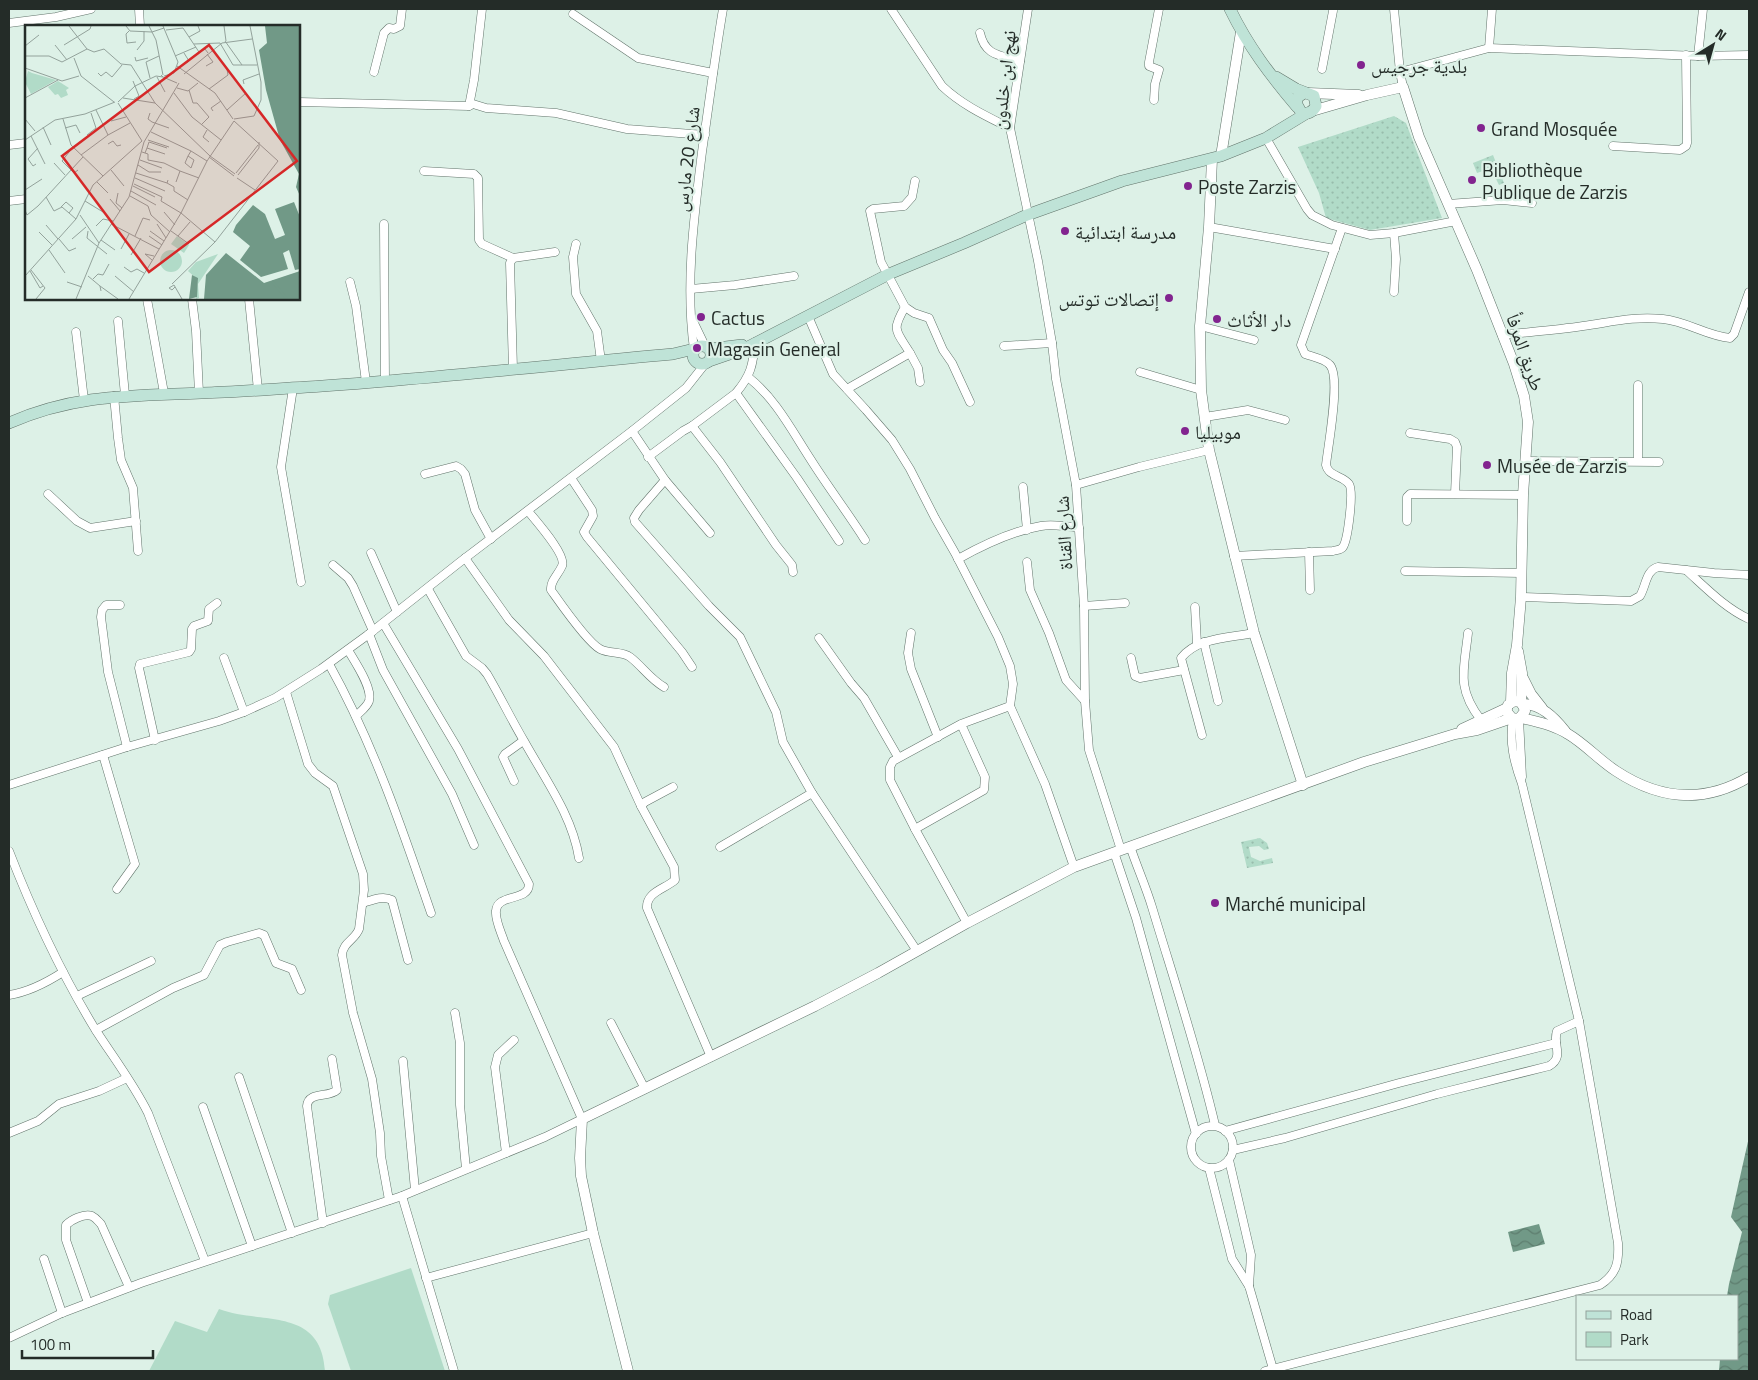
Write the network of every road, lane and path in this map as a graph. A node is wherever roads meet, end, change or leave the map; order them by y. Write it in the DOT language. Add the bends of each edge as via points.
graph roads {
  1 [pos="91,9"];
  2 [pos="139,9"];
  3 [pos="402,9"];
  4 [pos="482,9"];
  5 [pos="724,9"];
  6 [pos="891,9"];
  7 [pos="1028,9"];
  8 [pos="1159,9"];
  9 [pos="1230,9"];
  10 [pos="1235,9"];
  11 [pos="1332,9"];
  12 [pos="1394,9"];
  13 [pos="1492,9"];
  14 [pos="1703,9"];
  15 [pos="573,14"];
  16 [pos="9,23"];
  17 [pos="140,25"];
  18 [pos="1239,26"];
  19 [pos="980,32"];
  20 [pos="1489,48"];
  21 [pos="1749,54"];
  22 [pos="1686,55"];
  23 [pos="1698,56"];
  24 [pos="1020,61"];
  25 [pos="1322,69"];
  26 [pos="374,72"];
  27 [pos="1267,72"];
  28 [pos="1400,72"];
  29 [pos="713,73"];
  30 [pos="1403,87"];
  31 [pos="1306,93"];
  32 [pos="1367,95"];
  33 [pos="1154,100"];
  34 [pos="300,102"];
  35 [pos="469,106"];
  36 [pos="1304,110"];
  37 [pos="1010,128"];
  38 [pos="704,135"];
  39 [pos="1266,138"];
  40 [pos="25,143"];
  41 [pos="9,145"];
  42 [pos="1613,146"];
  43 [pos="1217,158"];
  44 [pos="424,171"];
  45 [pos="916,181"];
  46 [pos="25,199"];
  47 [pos="9,202"];
  48 [pos="1532,203"];
  49 [pos="1448,204"];
  50 [pos="1027,214"];
  51 [pos="1456,222"];
  52 [pos="384,224"];
  53 [pos="1208,227"];
  54 [pos="1342,228"];
  55 [pos="1394,233"];
  56 [pos="576,244"];
  57 [pos="1335,249"];
  58 [pos="555,252"];
  59 [pos="513,258"];
  60 [pos="888,274"];
  61 [pos="794,276"];
  62 [pos="350,282"];
  63 [pos="691,289"];
  64 [pos="1394,292"];
  65 [pos="1749,292"];
  66 [pos="147,300"];
  67 [pos="192,300"];
  68 [pos="249,300"];
  69 [pos="905,307"];
  70 [pos="808,316"];
  71 [pos="118,321"];
  72 [pos="1200,326"];
  73 [pos="76,332"];
  74 [pos="1502,335"];
  75 [pos="1254,340"];
  76 [pos="753,343"];
  77 [pos="1052,343"];
  78 [pos="1004,346"];
  79 [pos="910,353"];
  80 [pos="701,354"];
  81 [pos="601,361"];
  82 [pos="513,369"];
  83 [pos="1140,372"];
  84 [pos="748,377"];
  85 [pos="385,381"];
  86 [pos="366,382"];
  87 [pos="920,382"];
  88 [pos="1638,384"];
  89 [pos="293,388"];
  90 [pos="847,389"];
  91 [pos="258,390"];
  92 [pos="1201,390"];
  93 [pos="164,393"];
  94 [pos="199,393"];
  95 [pos="736,393"];
  96 [pos="120,396"];
  97 [pos="84,400"];
  98 [pos="970,402"];
  99 [pos="1205,417"];
  100 [pos="1285,420"];
  101 [pos="9,424"];
  102 [pos="692,426"];
  103 [pos="632,432"];
  104 [pos="1410,433"];
  105 [pos="1209,450"];
  106 [pos="648,457"];
  107 [pos="1525,461"];
  108 [pos="1638,462"];
  109 [pos="1659,462"];
  110 [pos="425,474"];
  111 [pos="571,478"];
  112 [pos="664,480"];
  113 [pos="1076,485"];
  114 [pos="1023,487"];
  115 [pos="48,494"];
  116 [pos="1455,494"];
  117 [pos="1523,495"];
  118 [pos="528,510"];
  119 [pos="136,521"];
  120 [pos="1406,521"];
  121 [pos="1079,528"];
  122 [pos="1026,530"];
  123 [pos="710,533"];
  124 [pos="491,539"];
  125 [pos="866,540"];
  126 [pos="839,542"];
  127 [pos="138,551"];
  128 [pos="1309,552"];
  129 [pos="372,553"];
  130 [pos="1234,556"];
  131 [pos="465,558"];
  132 [pos="958,559"];
  133 [pos="1027,562"];
  134 [pos="333,565"];
  135 [pos="1686,570"];
  136 [pos="1405,571"];
  137 [pos="793,572"];
  138 [pos="1521,573"];
  139 [pos="1749,575"];
  140 [pos="301,582"];
  141 [pos="428,589"];
  142 [pos="1310,590"];
  143 [pos="1521,597"];
  144 [pos="217,603"];
  145 [pos="1125,603"];
  146 [pos="120,605"];
  147 [pos="1084,606"];
  148 [pos="1195,607"];
  149 [pos="397,612"];
  150 [pos="1749,619"];
  151 [pos="383,623"];
  152 [pos="371,633"];
  153 [pos="911,633"];
  154 [pos="1254,633"];
  155 [pos="1468,633"];
  156 [pos="819,638"];
  157 [pos="1200,643"];
  158 [pos="1517,645"];
  159 [pos="348,650"];
  160 [pos="224,658"];
  161 [pos="1131,658"];
  162 [pos="329,664"];
  163 [pos="692,667"];
  164 [pos="1184,670"];
  165 [pos="1522,673"];
  166 [pos="664,687"];
  167 [pos="286,692"];
  168 [pos="1085,701"];
  169 [pos="1218,701"];
  170 [pos="1515,704"];
  171 [pos="1010,706"];
  172 [pos="244,712"];
  173 [pos="1546,712"];
  174 [pos="356,716"];
  175 [pos="1516,718"];
  176 [pos="1481,720"];
  177 [pos="962,724"];
  178 [pos="1455,734"];
  179 [pos="1568,734"];
  180 [pos="1202,735"];
  181 [pos="938,737"];
  182 [pos="155,740"];
  183 [pos="523,740"];
  184 [pos="127,747"];
  185 [pos="102,755"];
  186 [pos="898,757"];
  187 [pos="9,775"];
  188 [pos="1749,777"];
  189 [pos="514,781"];
  190 [pos="11,784"];
  191 [pos="1303,786"];
  192 [pos="673,787"];
  193 [pos="812,793"];
  194 [pos="641,806"];
  195 [pos="915,829"];
  196 [pos="474,845"];
  197 [pos="720,847"];
  198 [pos="1122,849"];
  199 [pos="9,852"];
  200 [pos="579,858"];
  201 [pos="1074,868"];
  202 [pos="117,889"];
  203 [pos="363,903"];
  204 [pos="431,913"];
  205 [pos="967,923"];
  206 [pos="917,951"];
  207 [pos="151,960"];
  208 [pos="408,960"];
  209 [pos="63,972"];
  210 [pos="301,990"];
  211 [pos="9,995"];
  212 [pos="76,996"];
  213 [pos="455,1013"];
  214 [pos="1579,1021"];
  215 [pos="611,1023"];
  216 [pos="96,1030"];
  217 [pos="514,1040"];
  218 [pos="1556,1043"];
  219 [pos="711,1057"];
  220 [pos="332,1059"];
  221 [pos="403,1061"];
  222 [pos="239,1077"];
  223 [pos="127,1078"];
  224 [pos="645,1089"];
  225 [pos="203,1107"];
  226 [pos="582,1120"];
  227 [pos="1215,1125"];
  228 [pos="1225,1131"];
  229 [pos="9,1133"];
  230 [pos="1196,1134"];
  231 [pos="1233,1150"];
  232 [pos="506,1153"];
  233 [pos="1229,1160"];
  234 [pos="1209,1168"];
  235 [pos="466,1169"];
  236 [pos="415,1190"];
  237 [pos="402,1196"];
  238 [pos="389,1200"];
  239 [pos="323,1223"];
  240 [pos="292,1233"];
  241 [pos="593,1233"];
  242 [pos="252,1246"];
  243 [pos="44,1259"];
  244 [pos="204,1261"];
  245 [pos="426,1278"];
  246 [pos="1249,1286"];
  247 [pos="129,1287"];
  248 [pos="88,1303"];
  249 [pos="62,1313"];
  250 [pos="9,1338"];
  251 [pos="1269,1370"];
  252 [pos="454,1371"];
  253 [pos="628,1371"];
  1 -- 16 [label="street"];
  2 -- 17 [label="street"];
  3 -- 26 [label="street" via="400,26 388,28 384,33"];
  4 -- 35 [label="street"];
  5 -- 29 [label="street, شارع 20 مارس"];
  6 -- 37 [label="street" via="942,86 953,97"];
  7 -- 24 [label="street, نهج ابن خلدون"];
  8 -- 33 [label="street" via="1149,62 1159,70"];
  9 -- 18 [label="main road"];
  10 -- 18 [label="main road"];
  11 -- 25 [label="street"];
  12 -- 28 [label="street"];
  13 -- 20 [label="street"];
  14 -- 23 [label="street"];
  15 -- 29 [label="street" via="638,58"];
  18 -- 27 [label="main road"];
  18 -- 43 [label="street"];
  19 -- 24 [label="street" via="982,44 989,51"];
  20 -- 22 [label="street"];
  20 -- 28 [label="street"];
  21 -- 23 [label="street"];
  22 -- 23 [label="street"];
  22 -- 42 [label="street" via="1686,146 1680,150"];
  24 -- 37 [label="street, نهج ابن خلدون"];
  27 -- 31 [label="main road"];
  27 -- 36 [label="main road"];
  28 -- 30 [label="street"];
  29 -- 38 [label="street, شارع 20 مارس"];
  30 -- 32 [label="street"];
  30 -- 49 [label="street, طريق المرفأ" via="1419,137"];
  31 -- 32 [label="street"];
  31 -- 36 [label="main road" via="1297,100"];
  31 -- 36 [label="main road" via="1314,96 1316,102"];
  32 -- 36 [label="street"];
  34 -- 35 [label="street"];
  35 -- 38 [label="street" via="556,113 627,129"];
  36 -- 39 [label="main road" via="1282,130"];
  37 -- 50 [label="street, نهج ابن خلدون"];
  38 -- 63 [label="street, شارع 20 مارس"];
  39 -- 43 [label="main road"];
  39 -- 54 [label="street" via="1312,215"];
  40 -- 41 [label="street"];
  43 -- 50 [label="main road" via="1122,181"];
  43 -- 53 [label="street"];
  44 -- 59 [label="street" via="474,174 478,178 479,240"];
  45 -- 60 [label="street" via="912,197 904,206 870,211 881,262"];
  46 -- 47 [label="street"];
  48 -- 49 [label="street" via="1503,200"];
  49 -- 51 [label="street, طريق المرفأ"];
  50 -- 60 [label="main road"];
  50 -- 77 [label="street, شارع القناة"];
  51 -- 55 [label="street"];
  51 -- 74 [label="street, طريق المرفأ"];
  52 -- 85 [label="street"];
  53 -- 57 [label="street"];
  53 -- 72 [label="street"];
  54 -- 55 [label="street" via="1370,235"];
  54 -- 57 [label="street"];
  55 -- 64 [label="street"];
  56 -- 81 [label="street" via="573,257 576,294 597,331"];
  57 -- 128 [label="street" via="1301,345 1305,354 1327,362 1333,370 1334,395 1326,465 1329,473 1342,478 1350,486 1351,497 1342,548"];
  58 -- 59 [label="street"];
  59 -- 82 [label="street" via="510,263"];
  60 -- 69 [label="street"];
  60 -- 70 [label="main road"];
  61 -- 63 [label="street"];
  62 -- 86 [label="street"];
  63 -- 80 [label="street, شارع 20 مارس" via="691,315"];
  65 -- 74 [label="street" via="1730,338 1666,319 1640,318"];
  66 -- 93 [label="street"];
  67 -- 94 [label="street"];
  68 -- 91 [label="street"];
  69 -- 79 [label="street" via="896,322 896,329"];
  69 -- 98 [label="street" via="929,318"];
  70 -- 76 [label="main road"];
  70 -- 90 [label="street" via="833,374"];
  71 -- 96 [label="street"];
  72 -- 75 [label="street"];
  72 -- 92 [label="street"];
  73 -- 97 [label="street"];
  74 -- 107 [label="street, طريق المرفأ" via="1524,396 1528,422"];
  76 -- 80 [label="main road" via="732,354"];
  76 -- 84 [label="street" via="753,363"];
  77 -- 78 [label="street"];
  77 -- 113 [label="street, شارع القناة"];
  79 -- 87 [label="street" via="918,368"];
  79 -- 90 [label="street"];
  80 -- 81 [label="main road"];
  80 -- 103 [label="street" via="686,388"];
  81 -- 82 [label="main road"];
  82 -- 85 [label="main road"];
  83 -- 92 [label="street"];
  84 -- 95 [label="street"];
  84 -- 125 [label="street" via="760,386 778,410"];
  85 -- 86 [label="main road"];
  86 -- 89 [label="main road"];
  88 -- 108 [label="street"];
  89 -- 91 [label="main road"];
  89 -- 140 [label="street" via="282,467"];
  90 -- 132 [label="street" via="892,440"];
  91 -- 94 [label="main road"];
  92 -- 99 [label="street"];
  93 -- 94 [label="main road"];
  93 -- 96 [label="main road"];
  95 -- 102 [label="street"];
  95 -- 126 [label="street"];
  96 -- 97 [label="main road"];
  96 -- 119 [label="street" via="120,452 133,488"];
  97 -- 101 [label="main road" via="31,414"];
  99 -- 100 [label="street" via="1248,410"];
  99 -- 105 [label="street"];
  102 -- 106 [label="street"];
  102 -- 137 [label="street" via="792,565"];
  103 -- 106 [label="street"];
  103 -- 111 [label="street"];
  104 -- 116 [label="street" via="1455,442"];
  105 -- 113 [label="street"];
  105 -- 130 [label="street"];
  106 -- 112 [label="street"];
  107 -- 108 [label="street"];
  107 -- 117 [label="street, طريق المرفأ"];
  108 -- 109 [label="street"];
  110 -- 124 [label="street" via="456,466 462,469 476,510"];
  111 -- 118 [label="street"];
  111 -- 163 [label="street" via="592,510 593,516 584,532 587,537"];
  112 -- 123 [label="street"];
  112 -- 193 [label="street" via="638,510 635,522 708,606 740,637 776,712 783,742"];
  113 -- 121 [label="street, شارع القناة"];
  114 -- 122 [label="street"];
  115 -- 119 [label="street" via="77,521 90,528"];
  116 -- 117 [label="street"];
  116 -- 120 [label="street" via="1410,494"];
  117 -- 138 [label="street, طريق المرفأ"];
  118 -- 124 [label="street"];
  118 -- 166 [label="street" via="562,559 551,590 574,622 600,649 629,656"];
  119 -- 127 [label="street"];
  121 -- 122 [label="street" via="1061,525"];
  121 -- 147 [label="street, شارع القناة"];
  122 -- 132 [label="street"];
  124 -- 131 [label="street"];
  128 -- 130 [label="street"];
  128 -- 142 [label="street"];
  129 -- 149 [label="street"];
  130 -- 154 [label="street"];
  131 -- 141 [label="street"];
  131 -- 194 [label="street" via="509,620 544,656 614,747"];
  132 -- 171 [label="street" via="1010,666 1013,684"];
  133 -- 168 [label="street" via="1030,590 1066,680"];
  134 -- 152 [label="street" via="353,586"];
  135 -- 139 [label="street"];
  135 -- 143 [label="street" via="1654,568 1640,596 1631,601"];
  135 -- 150 [label="street" via="1724,604"];
  136 -- 138 [label="street"];
  138 -- 143 [label="street, طريق المرفأ"];
  141 -- 149 [label="street"];
  141 -- 183 [label="street" via="466,656 487,674"];
  143 -- 158 [label="street, طريق المرفأ"];
  144 -- 182 [label="street" via="209,610 208,621 192,629 189,652 140,664"];
  145 -- 147 [label="street"];
  146 -- 184 [label="street" via="106,605 101,616 108,672"];
  147 -- 168 [label="street, شارع القناة"];
  148 -- 157 [label="street"];
  149 -- 151 [label="street"];
  151 -- 152 [label="street"];
  151 -- 226 [label="street" via="458,748 529,884 524,894 501,902 496,915 507,950"];
  152 -- 159 [label="street"];
  152 -- 196 [label="street" via="383,670 445,780"];
  153 -- 181 [label="street" via="908,653 911,669"];
  154 -- 157 [label="street"];
  154 -- 191 [label="street"];
  155 -- 176 [label="street" via="1465,694"];
  156 -- 186 [label="street" via="864,698"];
  157 -- 164 [label="street" via="1181,658"];
  157 -- 169 [label="street"];
  158 -- 165 [label="street"];
  158 -- 170 [label="street" via="1512,673"];
  159 -- 162 [label="street"];
  159 -- 174 [label="street" via="369,694 367,704"];
  160 -- 172 [label="street"];
  161 -- 164 [label="street" via="1135,676 1140,678"];
  162 -- 167 [label="street"];
  162 -- 174 [label="street"];
  164 -- 180 [label="street"];
  165 -- 170 [label="street"];
  165 -- 173 [label="street" via="1531,694"];
  167 -- 172 [label="street"];
  167 -- 203 [label="street" via="308,764 333,786 363,874"];
  168 -- 198 [label="street, شارع القناة" via="1092,761"];
  170 -- 173 [label="street" via="1535,706"];
  170 -- 175 [label="street" via="1507,714"];
  170 -- 175 [label="street" via="1525,711"];
  170 -- 176 [label="street"];
  171 -- 177 [label="street"];
  171 -- 201 [label="street" via="1045,784"];
  172 -- 182 [label="street"];
  173 -- 179 [label="street"];
  174 -- 204 [label="street" via="404,834"];
  175 -- 178 [label="street"];
  175 -- 179 [label="street" via="1545,724"];
  175 -- 214 [label="street" via="1511,740 1514,762"];
  176 -- 178 [label="street"];
  177 -- 181 [label="street"];
  177 -- 195 [label="street" via="985,777 984,790"];
  178 -- 191 [label="street" via="1364,762"];
  179 -- 188 [label="street" via="1638,784 1676,795 1708,795"];
  181 -- 186 [label="street"];
  182 -- 184 [label="street"];
  183 -- 189 [label="street" via="503,757"];
  183 -- 200 [label="street" via="560,805"];
  184 -- 185 [label="street"];
  185 -- 190 [label="street"];
  185 -- 202 [label="street" via="135,864"];
  186 -- 195 [label="street" via="890,767 890,780"];
  187 -- 190 [label="street"];
  191 -- 198 [label="street"];
  192 -- 194 [label="street"];
  193 -- 197 [label="street"];
  193 -- 206 [label="street"];
  194 -- 219 [label="street" via="674,867 676,877 671,884 650,896 647,908"];
  195 -- 205 [label="street"];
  198 -- 201 [label="street"];
  198 -- 227 [label="street" via="1152,906 1205,1081"];
  198 -- 230 [label="street" via="1136,918"];
  199 -- 209 [label="street" via="26,896"];
  201 -- 205 [label="street"];
  203 -- 208 [label="street" via="386,897 392,900"];
  203 -- 238 [label="street" via="357,935 345,944 342,955 372,1079"];
  205 -- 206 [label="street"];
  206 -- 219 [label="street"];
  207 -- 212 [label="street"];
  209 -- 211 [label="street" via="31,990"];
  209 -- 212 [label="street"];
  210 -- 216 [label="street" via="292,969 276,963 264,935 259,933 220,945 204,975"];
  212 -- 216 [label="street"];
  213 -- 235 [label="street" via="460,1043 460,1105"];
  214 -- 218 [label="street" via="1560,1028 1555,1034"];
  214 -- 251 [label="street" via="1618,1243 1618,1263 1609,1278 1600,1285"];
  215 -- 224 [label="street"];
  216 -- 223 [label="street"];
  217 -- 232 [label="street" via="498,1055 495,1066"];
  218 -- 228 [label="street"];
  218 -- 231 [label="street" via="1557,1060 1545,1068"];
  219 -- 224 [label="street"];
  220 -- 239 [label="street" via="337,1090 310,1098 306,1106"];
  221 -- 236 [label="street"];
  222 -- 240 [label="street"];
  223 -- 229 [label="street" via="59,1104 38,1121"];
  223 -- 244 [label="street" via="152,1121"];
  224 -- 226 [label="street"];
  225 -- 242 [label="street"];
  226 -- 232 [label="street"];
  226 -- 241 [label="street" via="581,1176"];
  227 -- 228 [label="street"];
  227 -- 230 [label="street"];
  228 -- 231 [label="street" via="1232,1140"];
  230 -- 234 [label="street" via="1193,1154 1199,1163"];
  231 -- 233 [label="street"];
  232 -- 235 [label="street"];
  233 -- 234 [label="street"];
  233 -- 246 [label="street" via="1251,1255"];
  234 -- 246 [label="street" via="1232,1259"];
  235 -- 236 [label="street"];
  236 -- 237 [label="street"];
  237 -- 238 [label="street"];
  237 -- 245 [label="street"];
  238 -- 239 [label="street"];
  239 -- 240 [label="street"];
  240 -- 242 [label="street"];
  241 -- 245 [label="street"];
  241 -- 253 [label="street"];
  242 -- 244 [label="street"];
  243 -- 249 [label="street"];
  244 -- 247 [label="street"];
  245 -- 252 [label="street"];
  246 -- 251 [label="street"];
  247 -- 248 [label="street"];
  247 -- 248 [label="street" via="95,1218 87,1216 70,1220 66,1225 66,1240"];
  248 -- 249 [label="street"];
  249 -- 250 [label="street"];
}
